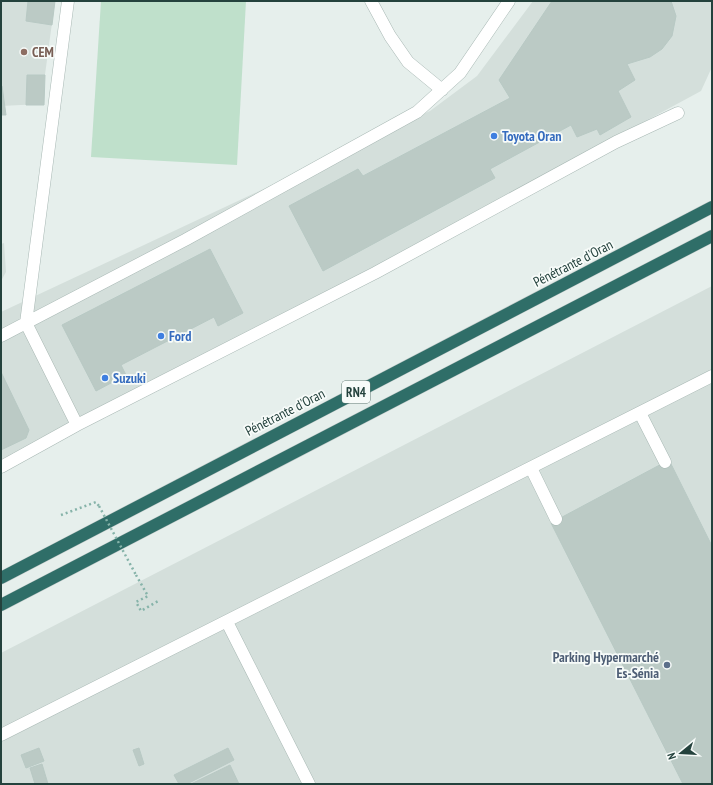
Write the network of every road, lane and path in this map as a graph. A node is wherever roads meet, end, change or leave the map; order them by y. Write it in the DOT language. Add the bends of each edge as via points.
graph roads {
  1 [pos="68,1"];
  2 [pos="371,1"];
  3 [pos="509,1"];
  4 [pos="442,90"];
  5 [pos="678,113"];
  6 [pos="712,208"];
  7 [pos="712,236"];
  8 [pos="26,323"];
  9 [pos="1,336"];
  10 [pos="712,376"];
  11 [pos="640,413"];
  12 [pos="77,426"];
  13 [pos="665,462"];
  14 [pos="1,467"];
  15 [pos="531,468"];
  16 [pos="61,515"];
  17 [pos="556,519"];
  18 [pos="1,578"];
  19 [pos="160,600"];
  20 [pos="1,605"];
  21 [pos="227,622"];
  22 [pos="1,735"];
  23 [pos="309,784"];
  1 -- 8 [label="street"];
  2 -- 4 [label="street" via="408,62"];
  3 -- 4 [label="street" via="460,73"];
  4 -- 8 [label="street" via="417,112 185,240"];
  5 -- 12 [label="street" via="616,142 375,273"];
  6 -- 18 [label="highway, Pénétrante d'Oran / RN4"];
  7 -- 20 [label="highway, RN4"];
  8 -- 9 [label="street"];
  8 -- 12 [label="street"];
  10 -- 11 [label="street"];
  11 -- 13 [label="street"];
  11 -- 15 [label="street"];
  12 -- 14 [label="street"];
  15 -- 17 [label="street"];
  15 -- 21 [label="street"];
  16 -- 19 [label="path, bridge" via="96,502 148,596 136,602 141,611"];
  21 -- 22 [label="street"];
  21 -- 23 [label="street"];
}
